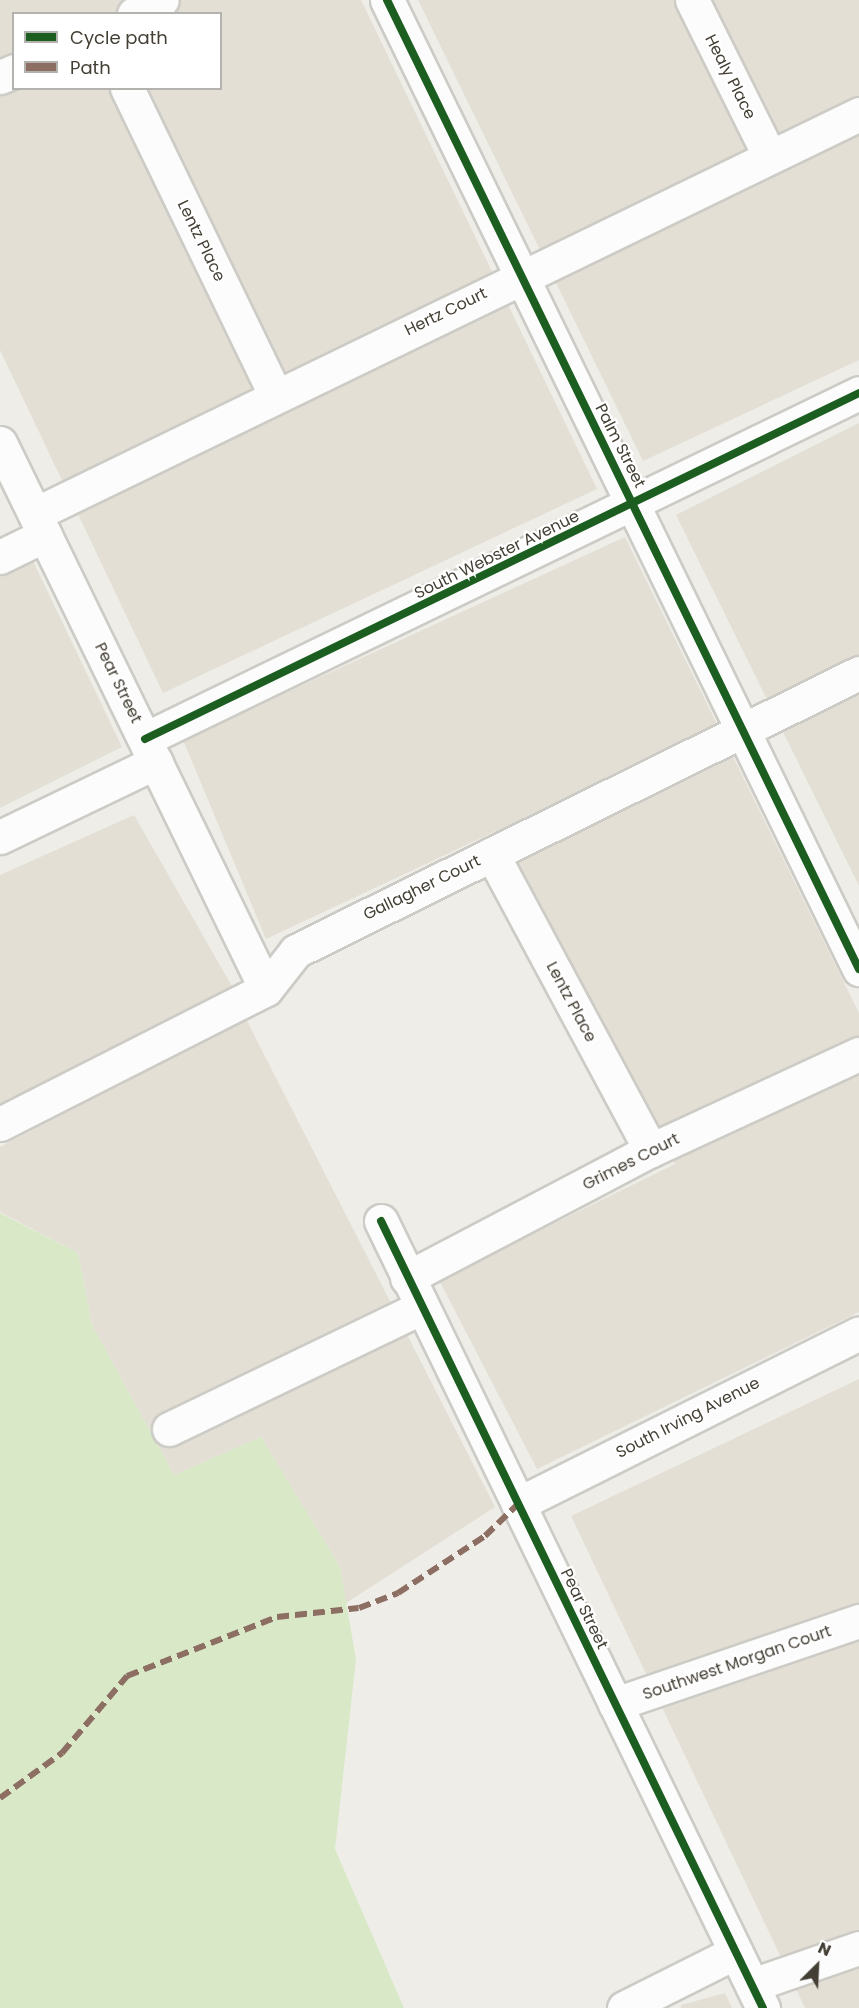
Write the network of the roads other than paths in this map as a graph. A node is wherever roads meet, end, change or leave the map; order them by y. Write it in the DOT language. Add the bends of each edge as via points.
graph roads {
  1 [pos="162,0"];
  2 [pos="387,0"];
  3 [pos="692,0"];
  4 [pos="138,12"];
  5 [pos="129,90"];
  6 [pos="859,114"];
  7 [pos="769,155"];
  8 [pos="519,276"];
  9 [pos="859,393"];
  10 [pos="275,394"];
  11 [pos="0,443"];
  12 [pos="634,504"];
  13 [pos="40,525"];
  14 [pos="0,557"];
  15 [pos="859,673"];
  16 [pos="743,729"];
  17 [pos="150,751"];
  18 [pos="0,837"];
  19 [pos="492,854"];
  20 [pos="859,969"];
  21 [pos="266,988"];
  22 [pos="859,1054"];
  23 [pos="0,1124"];
  24 [pos="651,1150"];
  25 [pos="381,1221"];
  26 [pos="414,1293"];
  27 [pos="859,1333"];
  28 [pos="169,1429"];
  29 [pos="518,1504"];
  30 [pos="857,1628"];
  31 [pos="615,1704"];
  32 [pos="859,1948"];
  33 [pos="736,1952"];
  34 [pos="758,1997"];
  35 [pos="624,2008"];
  1 -- 4 [label="street"];
  2 -- 8 [label="street, Palm Street"];
  3 -- 7 [label="street, Healy Place"];
  5 -- 10 [label="street, Lentz Place"];
  6 -- 7 [label="street, Hertz Court"];
  7 -- 8 [label="street, Hertz Court"];
  8 -- 10 [label="street, Hertz Court"];
  8 -- 12 [label="street, Palm Street"];
  9 -- 12 [label="street, South Webster Avenue"];
  10 -- 13 [label="street, Hertz Court"];
  11 -- 13 [label="street, Pear Street"];
  12 -- 16 [label="street, Palm Street"];
  12 -- 17 [label="street, South Webster Avenue"];
  13 -- 14 [label="street, Hertz Court"];
  13 -- 17 [label="street, Pear Street"];
  15 -- 16 [label="street, Gallagher Court"];
  16 -- 19 [label="street, Gallagher Court"];
  16 -- 20 [label="street, Palm Street"];
  17 -- 18 [label="street, South Webster Avenue"];
  17 -- 21 [label="street, Pear Street"];
  19 -- 21 [label="street, Gallagher Court" via="296,951"];
  19 -- 24 [label="street, Lentz Place"];
  21 -- 23 [label="street, Gallagher Court"];
  22 -- 24 [label="street, Grimes Court"];
  24 -- 26 [label="street, Grimes Court"];
  25 -- 26 [label="street, Pear Street"];
  26 -- 28 [label="street, Grimes Court"];
  26 -- 29 [label="street, Pear Street"];
  27 -- 29 [label="street, South Irving Avenue"];
  29 -- 31 [label="street, Pear Street"];
  30 -- 31 [label="street, Southwest Morgan Court"];
  31 -- 33 [label="street, Pear Street"];
  32 -- 34 [label="street"];
  33 -- 34 [label="street, Pear Street"];
  33 -- 35 [label="street"];
}
